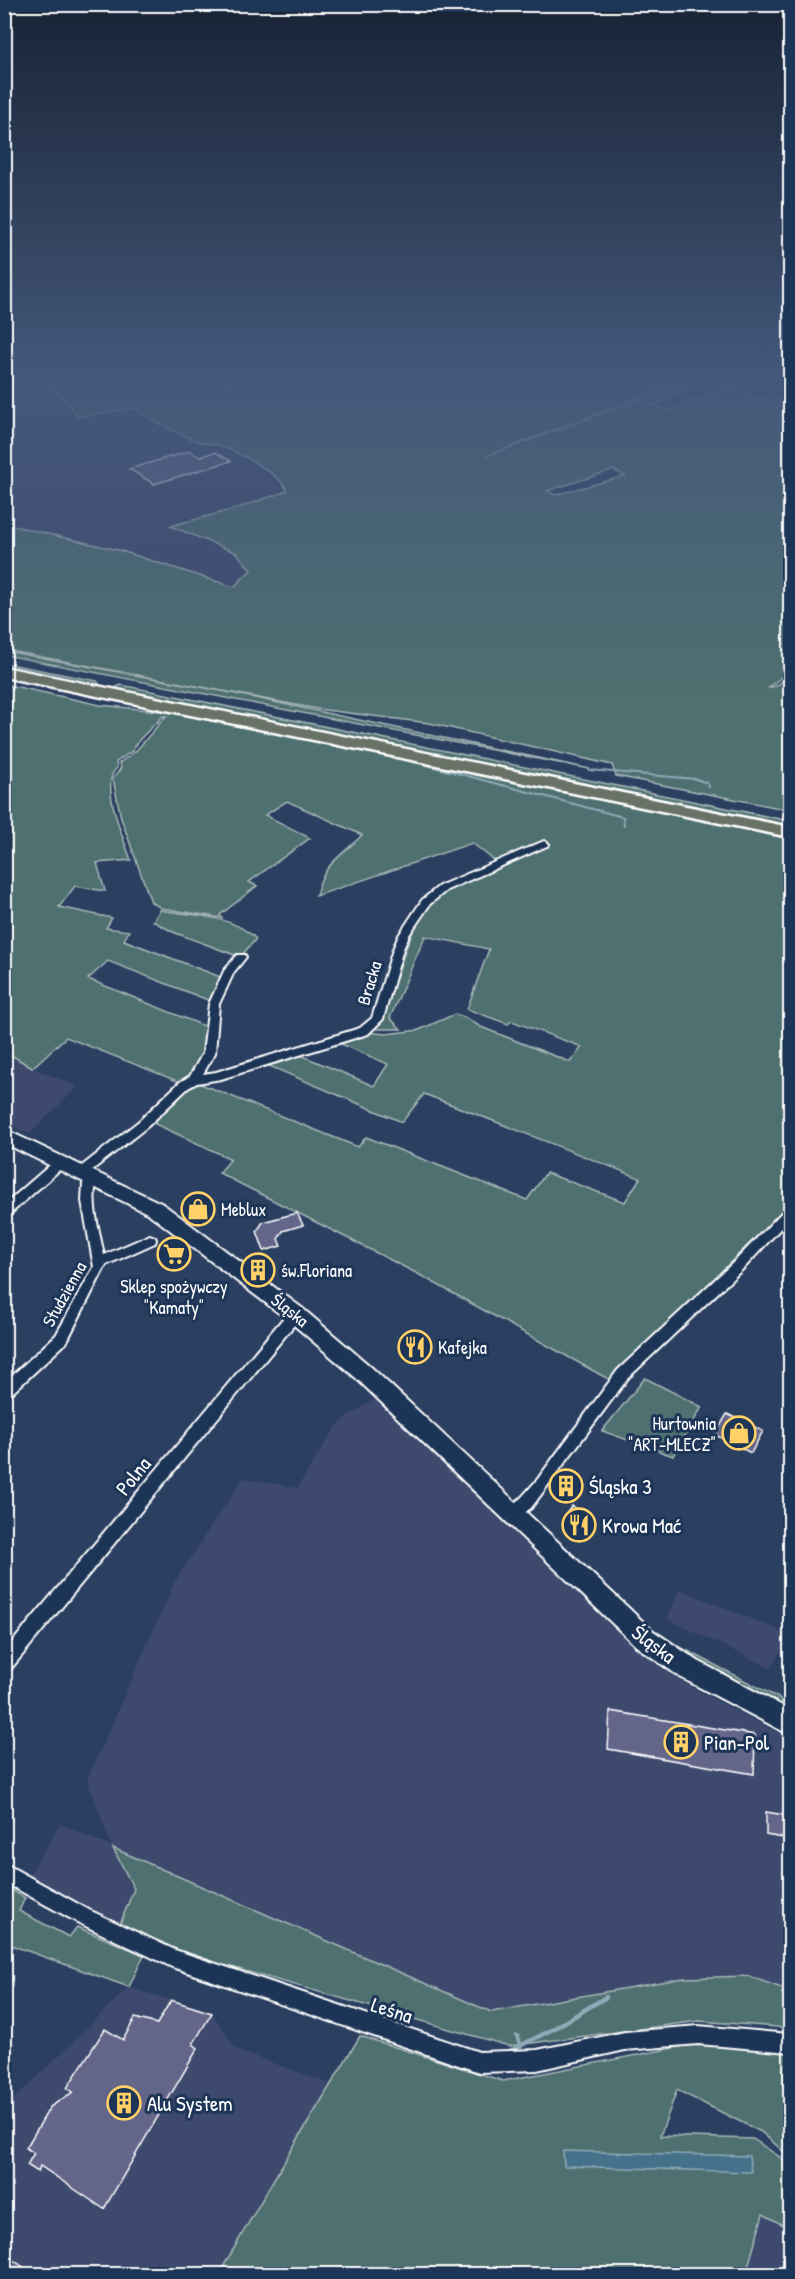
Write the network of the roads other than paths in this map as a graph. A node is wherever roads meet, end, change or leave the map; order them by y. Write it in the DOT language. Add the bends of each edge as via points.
graph roads {
  1 [pos="4,660"];
  2 [pos="4,672"];
  3 [pos="688,804"];
  4 [pos="734,813"];
  5 [pos="790,818"];
  6 [pos="790,832"];
  7 [pos="544,844"];
  8 [pos="241,957"];
  9 [pos="194,1079"];
  10 [pos="4,1135"];
  11 [pos="61,1162"];
  12 [pos="88,1175"];
  13 [pos="790,1211"];
  14 [pos="4,1213"];
  15 [pos="150,1240"];
  16 [pos="101,1262"];
  17 [pos="295,1314"];
  18 [pos="4,1392"];
  19 [pos="512,1514"];
  20 [pos="4,1665"];
  21 [pos="790,1723"];
  22 [pos="4,1872"];
  23 [pos="790,2043"];
  1 -- 3 [label="highway"];
  2 -- 3 [label="highway"];
  3 -- 4 [label="highway"];
  4 -- 5 [label="highway"];
  4 -- 6 [label="highway"];
  7 -- 9 [label="street, Bracka" via="443,888 426,902 401,942 372,1026 217,1076"];
  8 -- 9 [label="street, Bracka" via="214,1004 208,1053"];
  9 -- 12 [label="street, Bracka"];
  10 -- 11 [label="main road, Śląska"];
  11 -- 12 [label="main road, Śląska"];
  11 -- 14 [label="street"];
  12 -- 16 [label="street, Studzienna" via="88,1201"];
  12 -- 17 [label="main road, Śląska" via="156,1209"];
  13 -- 19 [label="street" via="623,1374 542,1484"];
  15 -- 16 [label="street, Studzienna"];
  16 -- 18 [label="street, Studzienna" via="61,1339"];
  17 -- 19 [label="main road, Śląska" via="363,1372"];
  17 -- 20 [label="street, Polna"];
  19 -- 21 [label="main road, Śląska" via="653,1645 689,1669"];
  22 -- 23 [label="street, Leśna" via="83,1916 172,1958 479,2062 537,2060 625,2041 698,2035"];
}
